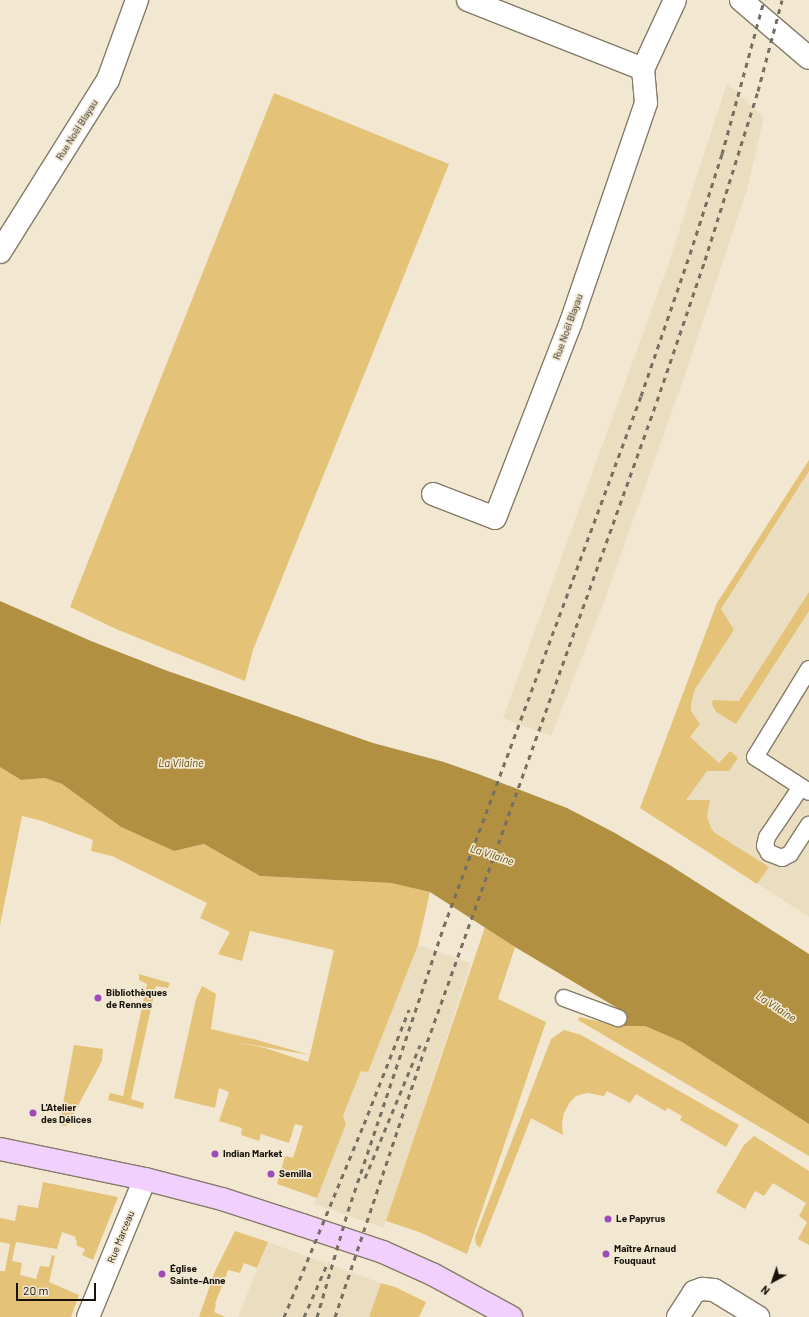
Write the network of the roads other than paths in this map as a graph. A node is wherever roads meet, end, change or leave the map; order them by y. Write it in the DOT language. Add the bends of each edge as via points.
graph roads {
  1 [pos="137,0"];
  2 [pos="468,0"];
  3 [pos="675,0"];
  4 [pos="741,0"];
  5 [pos="809,58"];
  6 [pos="643,68"];
  7 [pos="0,252"];
  8 [pos="433,494"];
  9 [pos="809,669"];
  10 [pos="805,789"];
  11 [pos="809,825"];
  12 [pos="564,998"];
  13 [pos="618,1018"];
  14 [pos="0,1149"];
  15 [pos="146,1179"];
  16 [pos="88,1317"];
  17 [pos="510,1317"];
  18 [pos="678,1317"];
  19 [pos="758,1317"];
  1 -- 7 [label="street, Rue Noël Blayau" via="108,80"];
  2 -- 6 [label="street"];
  3 -- 6 [label="street"];
  4 -- 5 [label="street"];
  6 -- 8 [label="street, Rue Noël Blayau" via="646,102 571,322 495,518"];
  9 -- 10 [label="lane" via="755,757"];
  10 -- 11 [label="lane" via="767,837 765,846 769,853 782,858 790,854"];
  12 -- 13 [label="lane"];
  14 -- 15 [label="main road"];
  15 -- 16 [label="street, Rue Marceau"];
  15 -- 17 [label="main road" via="222,1199 383,1252 434,1275"];
  18 -- 19 [label="street" via="694,1292 702,1289 714,1290"];
}
